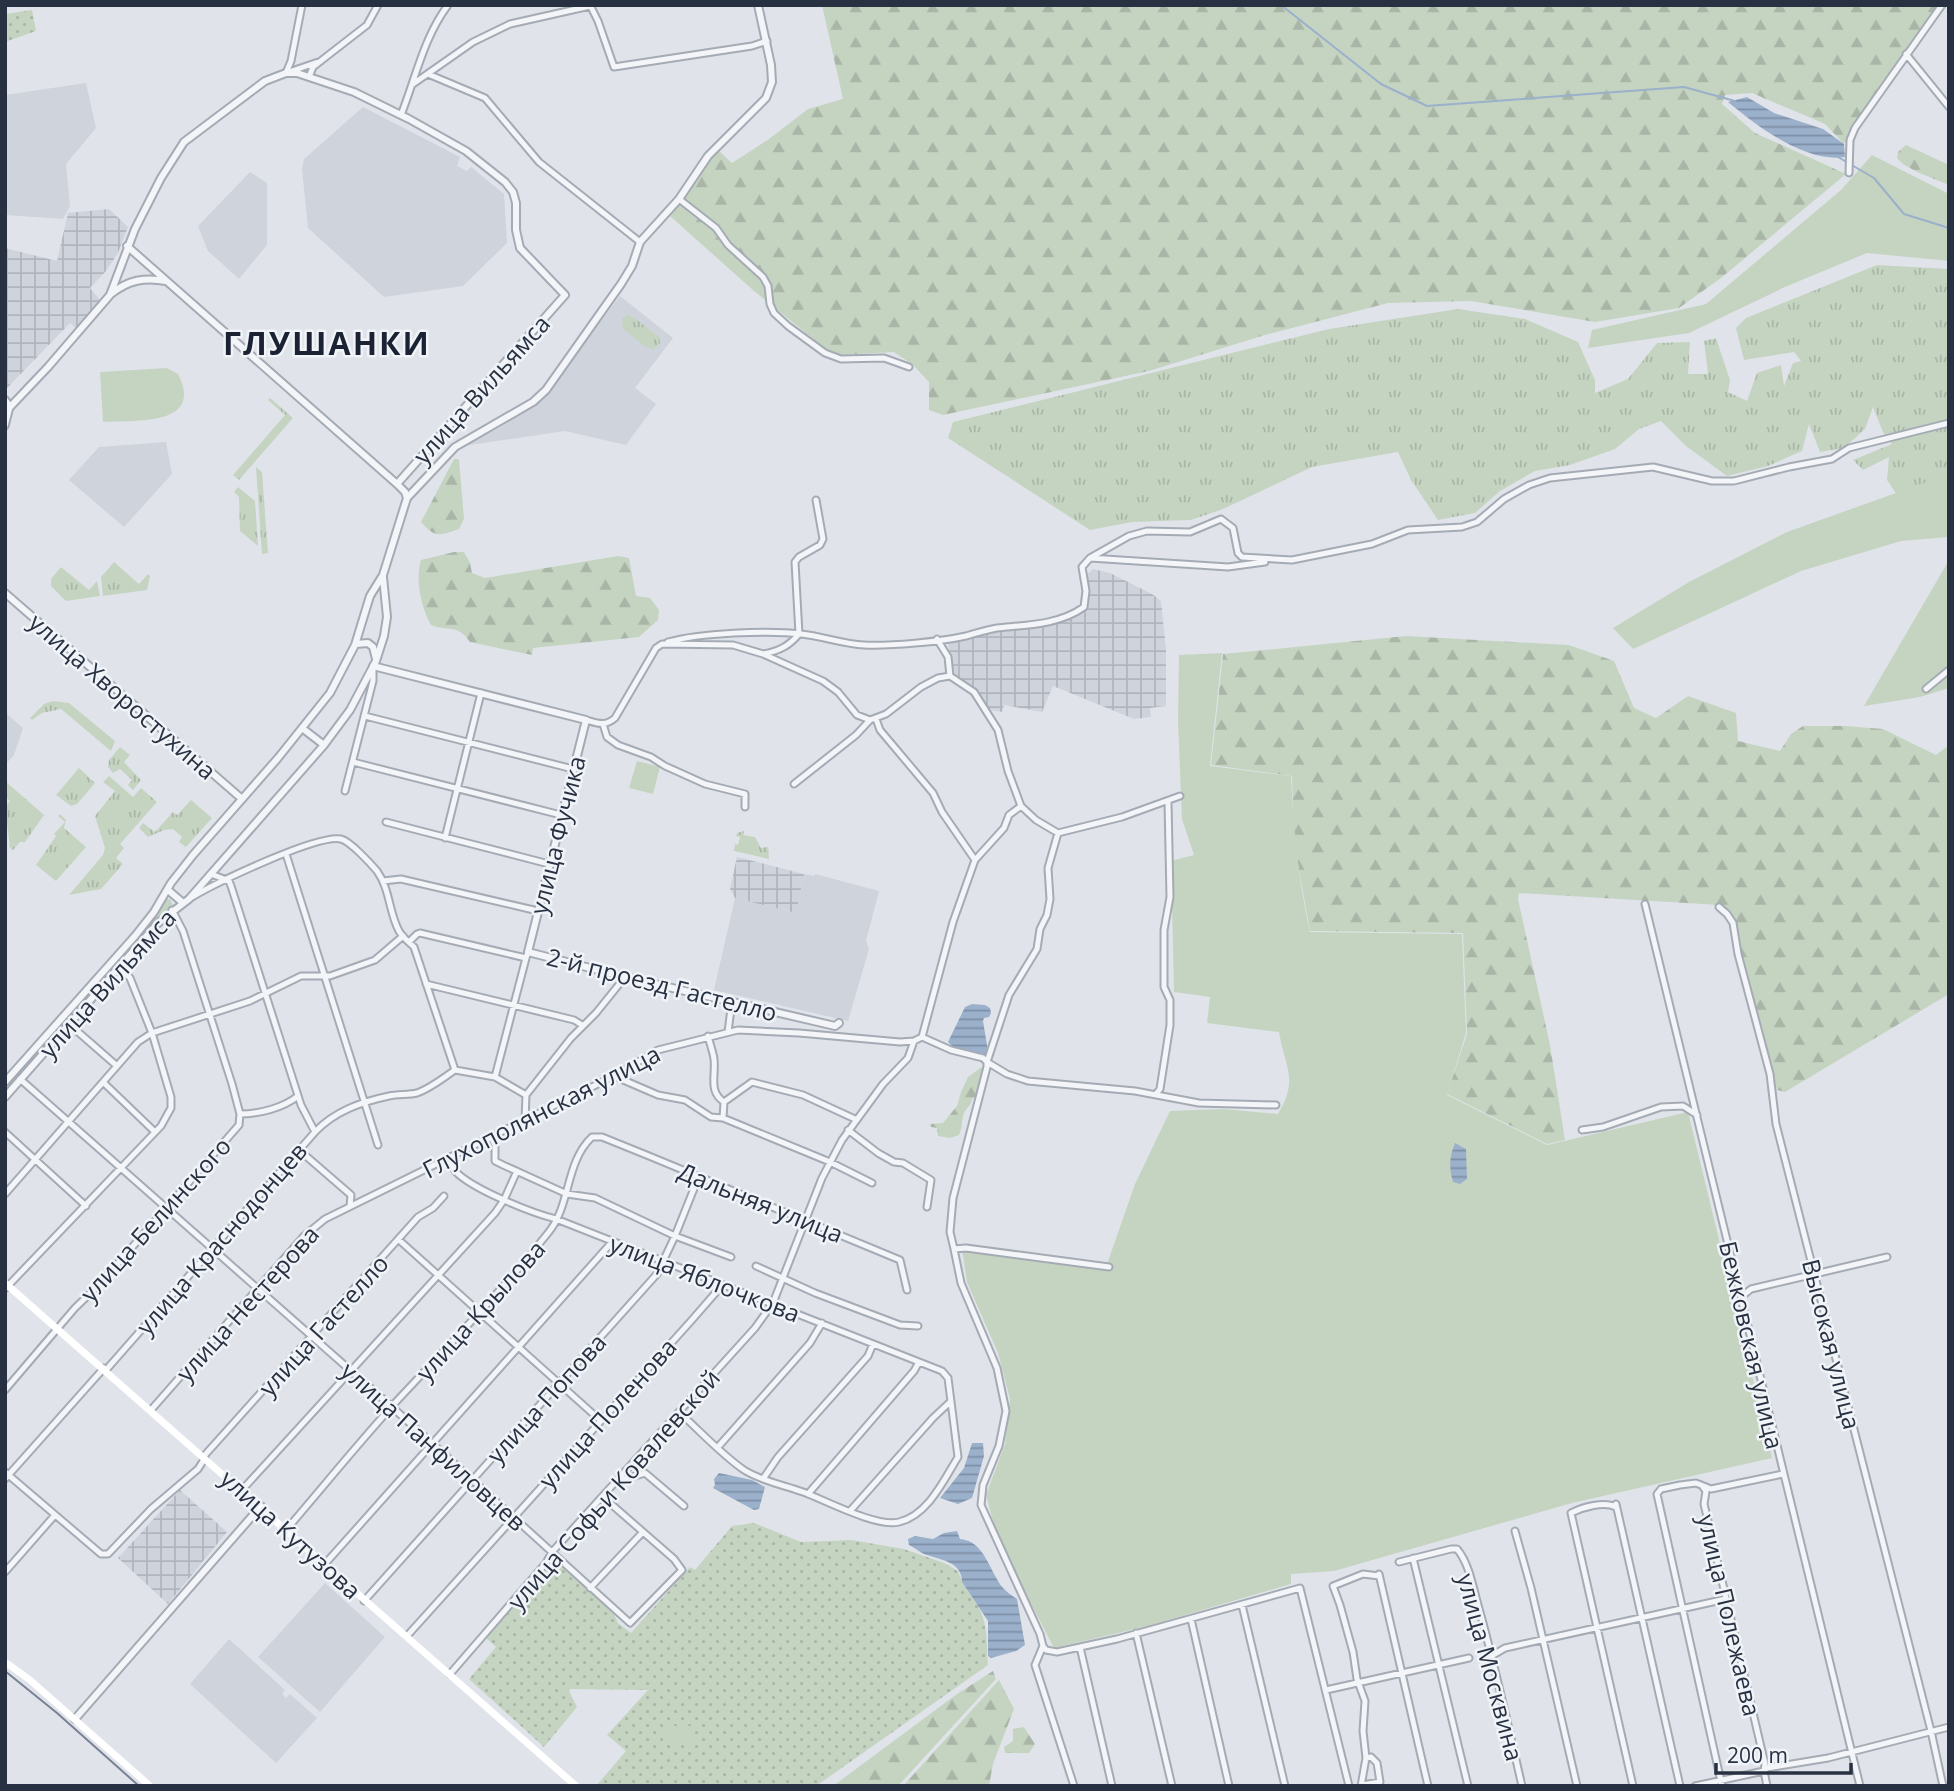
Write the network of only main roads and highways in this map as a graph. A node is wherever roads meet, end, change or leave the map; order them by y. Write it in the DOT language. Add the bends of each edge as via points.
graph roads {
  1 [pos="6,1285"];
  2 [pos="5,1662"];
  3 [pos="150,1786"];
  4 [pos="576,1786"];
  1 -- 4 [label="main road, улица Кутузова"];
  2 -- 3 [label="main road"];
}
